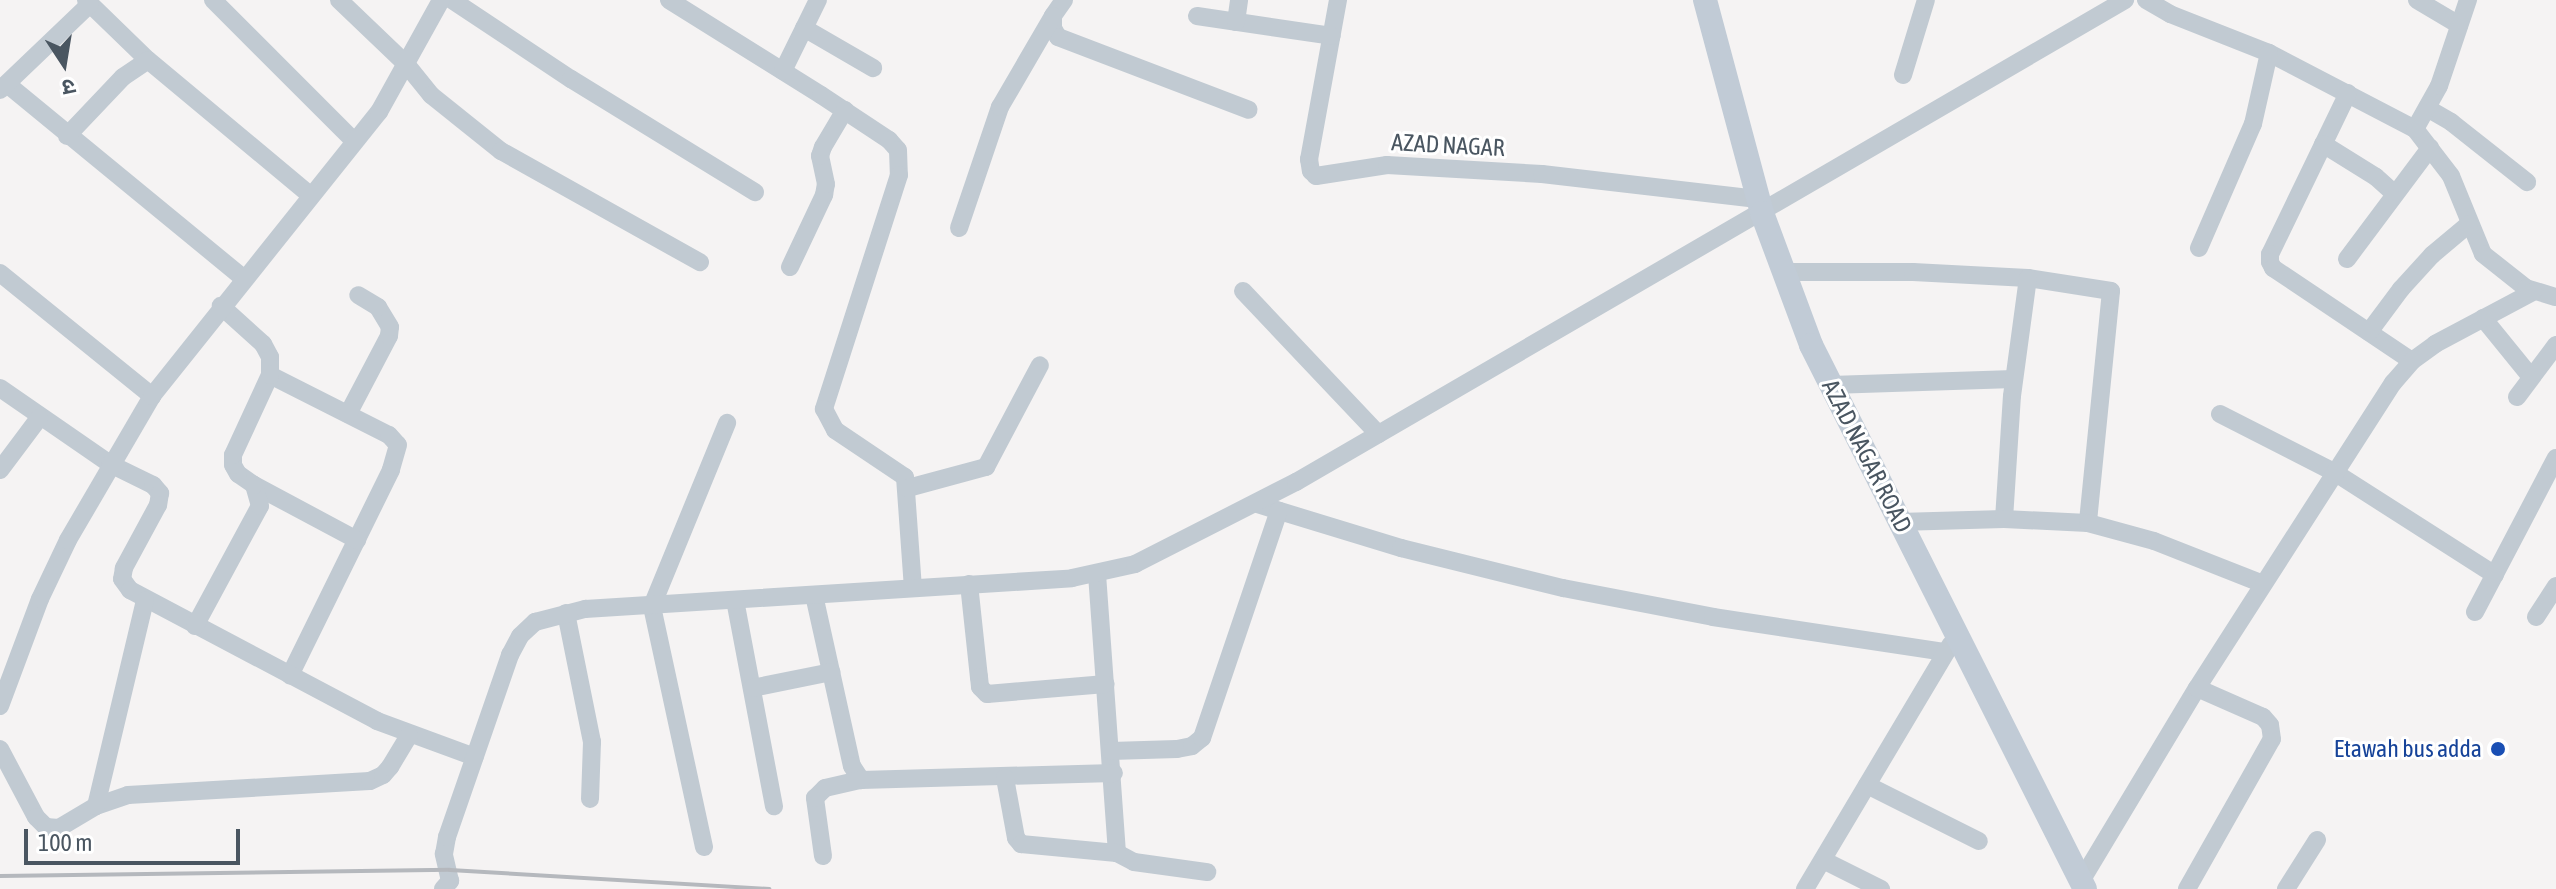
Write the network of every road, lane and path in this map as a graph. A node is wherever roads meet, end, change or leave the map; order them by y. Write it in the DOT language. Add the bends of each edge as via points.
graph roads {
  1 [pos="213,0"];
  2 [pos="339,0"];
  3 [pos="441,0"];
  4 [pos="452,0"];
  5 [pos="669,0"];
  6 [pos="818,0"];
  7 [pos="1064,0"];
  8 [pos="1239,0"];
  9 [pos="1338,0"];
  10 [pos="1705,0"];
  11 [pos="1926,0"];
  12 [pos="2146,0"];
  13 [pos="2417,0"];
  14 [pos="2468,0"];
  15 [pos="2119,1"];
  16 [pos="88,2"];
  17 [pos="1053,16"];
  18 [pos="1197,16"];
  19 [pos="1236,22"];
  20 [pos="2459,25"];
  21 [pos="804,28"];
  22 [pos="1332,36"];
  23 [pos="2269,53"];
  24 [pos="148,60"];
  25 [pos="406,64"];
  26 [pos="873,68"];
  27 [pos="783,71"];
  28 [pos="1903,75"];
  29 [pos="3,87"];
  30 [pos="2348,93"];
  31 [pos="2427,108"];
  32 [pos="845,110"];
  33 [pos="1249,110"];
  34 [pos="2415,129"];
  35 [pos="67,136"];
  36 [pos="353,140"];
  37 [pos="2323,144"];
  38 [pos="2430,148"];
  39 [pos="2527,182"];
  40 [pos="755,192"];
  41 [pos="2395,194"];
  42 [pos="310,195"];
  43 [pos="1760,206"];
  44 [pos="2469,224"];
  45 [pos="959,228"];
  46 [pos="2199,248"];
  47 [pos="2347,259"];
  48 [pos="700,262"];
  49 [pos="790,267"];
  50 [pos="1782,272"];
  51 [pos="0,273"];
  52 [pos="243,278"];
  53 [pos="2028,278"];
  54 [pos="1243,291"];
  55 [pos="2533,292"];
  56 [pos="358,295"];
  57 [pos="2556,297"];
  58 [pos="221,306"];
  59 [pos="2483,318"];
  60 [pos="2369,332"];
  61 [pos="2556,345"];
  62 [pos="2412,361"];
  63 [pos="1040,365"];
  64 [pos="270,375"];
  65 [pos="2531,377"];
  66 [pos="2014,379"];
  67 [pos="1831,385"];
  68 [pos="0,388"];
  69 [pos="152,396"];
  70 [pos="2517,397"];
  71 [pos="348,414"];
  72 [pos="2220,414"];
  73 [pos="39,418"];
  74 [pos="727,423"];
  75 [pos="1378,434"];
  76 [pos="2556,458"];
  77 [pos="110,464"];
  78 [pos="0,470"];
  79 [pos="2334,472"];
  80 [pos="254,485"];
  81 [pos="908,488"];
  82 [pos="1257,504"];
  83 [pos="1279,511"];
  84 [pos="2004,519"];
  85 [pos="1899,522"];
  86 [pos="2088,523"];
  87 [pos="357,540"];
  88 [pos="1097,574"];
  89 [pos="2495,575"];
  90 [pos="969,584"];
  91 [pos="2263,584"];
  92 [pos="2556,586"];
  93 [pos="913,588"];
  94 [pos="814,595"];
  95 [pos="735,600"];
  96 [pos="145,601"];
  97 [pos="652,606"];
  98 [pos="2475,612"];
  99 [pos="566,613"];
  100 [pos="2536,617"];
  101 [pos="195,626"];
  102 [pos="1951,643"];
  103 [pos="831,672"];
  104 [pos="290,675"];
  105 [pos="1106,684"];
  106 [pos="752,688"];
  107 [pos="2197,688"];
  108 [pos="0,706"];
  109 [pos="409,735"];
  110 [pos="0,749"];
  111 [pos="1111,751"];
  112 [pos="475,757"];
  113 [pos="1114,773"];
  114 [pos="1005,778"];
  115 [pos="861,780"];
  116 [pos="1867,785"];
  117 [pos="590,799"];
  118 [pos="96,806"];
  119 [pos="774,806"];
  120 [pos="2317,840"];
  121 [pos="1979,841"];
  122 [pos="704,847"];
  123 [pos="1117,853"];
  124 [pos="823,856"];
  125 [pos="1823,860"];
  126 [pos="1207,872"];
  127 [pos="2083,885"];
  128 [pos="443,889"];
  129 [pos="1805,889"];
  130 [pos="1881,889"];
  131 [pos="2187,889"];
  132 [pos="2286,889"];
  1 -- 36 [label="street"];
  2 -- 25 [label="street"];
  3 -- 25 [label="street"];
  4 -- 40 [label="street"];
  5 -- 27 [label="street"];
  6 -- 21 [label="street"];
  7 -- 17 [label="street"];
  8 -- 19 [label="street"];
  9 -- 22 [label="street, AZAD NAGAR"];
  10 -- 43 [label="street, AZAD NAGAR ROAD"];
  11 -- 28 [label="street"];
  12 -- 23 [label="street"];
  13 -- 20 [label="street"];
  14 -- 20 [label="street"];
  15 -- 43 [label="street"];
  16 -- 24 [label="street"];
  16 -- 29 [label="street"];
  17 -- 33 [label="street" via="1058,37"];
  17 -- 45 [label="street" via="1000,107"];
  18 -- 19 [label="street"];
  19 -- 22 [label="street"];
  20 -- 31 [label="street" via="2446,70"];
  21 -- 26 [label="street"];
  21 -- 27 [label="street"];
  22 -- 43 [label="street, AZAD NAGAR" via="1309,159 1316,176 1387,165 1542,174"];
  23 -- 30 [label="street"];
  23 -- 46 [label="street" via="2253,124"];
  24 -- 35 [label="street" via="123,77"];
  24 -- 42 [label="street"];
  25 -- 36 [label="street" via="379,112"];
  25 -- 48 [label="street" via="431,95 501,151"];
  27 -- 32 [label="street"];
  29 -- 35 [label="street"];
  30 -- 34 [label="street"];
  30 -- 37 [label="street"];
  31 -- 34 [label="street"];
  31 -- 39 [label="street"];
  32 -- 49 [label="street" via="820,156 824,195"];
  32 -- 81 [label="street" via="889,140 900,161 824,409 835,430 897,468"];
  34 -- 38 [label="street"];
  35 -- 52 [label="street"];
  36 -- 42 [label="street"];
  37 -- 41 [label="street"];
  37 -- 60 [label="street" via="2270,262"];
  38 -- 41 [label="street"];
  38 -- 44 [label="street" via="2451,176"];
  41 -- 47 [label="street"];
  42 -- 52 [label="street"];
  43 -- 50 [label="street, AZAD NAGAR ROAD"];
  43 -- 75 [label="street"];
  44 -- 55 [label="street" via="2483,254"];
  44 -- 60 [label="street" via="2432,255"];
  50 -- 53 [label="street"];
  50 -- 67 [label="street, AZAD NAGAR ROAD"];
  51 -- 69 [label="street"];
  52 -- 58 [label="street"];
  53 -- 66 [label="street"];
  53 -- 86 [label="street" via="2105,287 2113,297"];
  54 -- 75 [label="street"];
  55 -- 57 [label="street"];
  55 -- 59 [label="street"];
  56 -- 71 [label="street" via="378,307 390,327"];
  58 -- 64 [label="street" via="263,344"];
  58 -- 69 [label="street"];
  59 -- 62 [label="street"];
  59 -- 65 [label="street"];
  60 -- 62 [label="street"];
  61 -- 65 [label="street"];
  62 -- 79 [label="street"];
  63 -- 81 [label="street" via="986,467"];
  64 -- 71 [label="street"];
  64 -- 80 [label="street" via="233,455 238,474"];
  65 -- 70 [label="street"];
  66 -- 67 [label="street"];
  66 -- 84 [label="street"];
  67 -- 85 [label="street, AZAD NAGAR ROAD"];
  68 -- 73 [label="street"];
  69 -- 77 [label="street"];
  71 -- 87 [label="street" via="398,445"];
  72 -- 79 [label="street"];
  73 -- 77 [label="street"];
  73 -- 78 [label="street"];
  74 -- 97 [label="street"];
  75 -- 82 [label="street"];
  76 -- 89 [label="street"];
  77 -- 96 [label="street" via="160,493 122,579"];
  77 -- 108 [label="street" via="40,599"];
  79 -- 89 [label="street"];
  79 -- 91 [label="street"];
  80 -- 87 [label="street"];
  80 -- 101 [label="street" via="260,495 256,520"];
  81 -- 93 [label="street"];
  82 -- 83 [label="street"];
  82 -- 88 [label="street" via="1135,564"];
  83 -- 102 [label="street" via="1563,588 1713,617"];
  83 -- 111 [label="street" via="1202,738 1177,749"];
  84 -- 85 [label="street"];
  84 -- 86 [label="street"];
  85 -- 102 [label="street, AZAD NAGAR ROAD"];
  86 -- 91 [label="street" via="2154,541"];
  87 -- 104 [label="street"];
  88 -- 90 [label="street"];
  88 -- 105 [label="street"];
  89 -- 98 [label="street"];
  90 -- 93 [label="street"];
  90 -- 105 [label="street" via="980,687 987,694"];
  91 -- 107 [label="street"];
  92 -- 100 [label="street"];
  93 -- 94 [label="street"];
  94 -- 95 [label="street"];
  94 -- 103 [label="street"];
  95 -- 97 [label="street"];
  95 -- 106 [label="street"];
  96 -- 101 [label="street"];
  96 -- 118 [label="street"];
  97 -- 99 [label="street"];
  97 -- 122 [label="street"];
  99 -- 112 [label="street" via="535,622 520,636"];
  99 -- 117 [label="street" via="592,742"];
  101 -- 104 [label="street"];
  102 -- 116 [label="street"];
  102 -- 127 [label="street, AZAD NAGAR ROAD"];
  103 -- 106 [label="street"];
  103 -- 115 [label="street" via="852,766"];
  104 -- 109 [label="street"];
  105 -- 111 [label="street"];
  106 -- 119 [label="street"];
  107 -- 127 [label="street"];
  107 -- 131 [label="street" via="2263,717 2272,739"];
  109 -- 112 [label="street"];
  109 -- 118 [label="street" via="390,767 370,781 128,795"];
  110 -- 118 [label="street" via="46,827 72,823"];
  111 -- 113 [label="street"];
  112 -- 128 [label="street" via="447,837 444,854 450,881"];
  113 -- 114 [label="street"];
  113 -- 123 [label="street"];
  114 -- 115 [label="street"];
  114 -- 123 [label="street" via="1021,844"];
  115 -- 124 [label="street" via="825,788 815,798"];
  116 -- 121 [label="street"];
  116 -- 125 [label="street"];
  120 -- 132 [label="street"];
  123 -- 126 [label="street" via="1134,862"];
  125 -- 129 [label="street"];
  125 -- 130 [label="street"];
}
